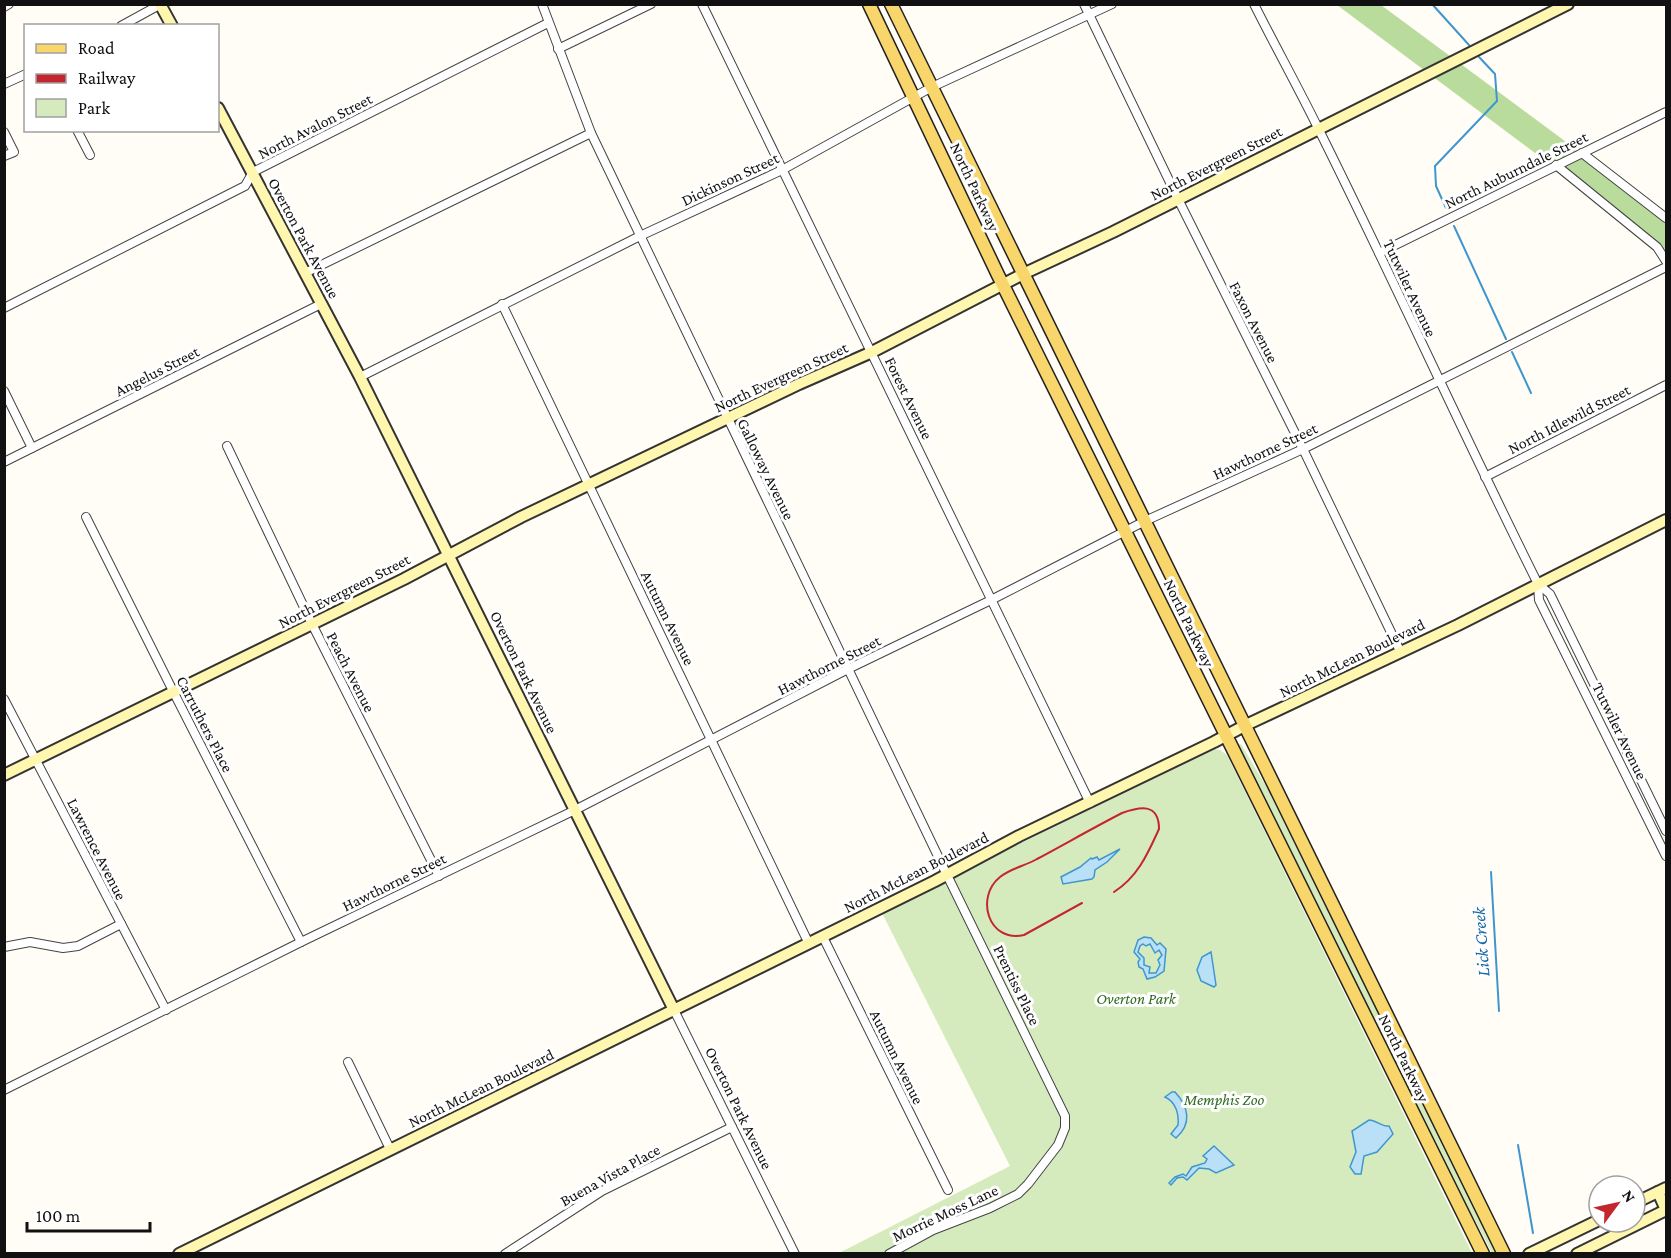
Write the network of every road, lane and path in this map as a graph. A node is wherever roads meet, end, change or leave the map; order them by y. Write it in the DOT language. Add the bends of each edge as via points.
graph roads {
  1 [pos="9,4"];
  2 [pos="542,4"];
  3 [pos="651,4"];
  4 [pos="702,4"];
  5 [pos="869,4"];
  6 [pos="891,4"];
  7 [pos="1084,4"];
  8 [pos="1112,4"];
  9 [pos="1569,4"];
  10 [pos="161,5"];
  11 [pos="1256,5"];
  12 [pos="4,7"];
  13 [pos="1089,15"];
  14 [pos="125,24"];
  15 [pos="171,24"];
  16 [pos="548,24"];
  17 [pos="558,49"];
  18 [pos="24,75"];
  19 [pos="4,84"];
  20 [pos="932,87"];
  21 [pos="914,97"];
  22 [pos="219,110"];
  23 [pos="1666,112"];
  24 [pos="1318,129"];
  25 [pos="4,132"];
  26 [pos="78,132"];
  27 [pos="591,133"];
  28 [pos="1582,153"];
  29 [pos="90,155"];
  30 [pos="4,156"];
  31 [pos="1556,165"];
  32 [pos="782,170"];
  33 [pos="253,172"];
  34 [pos="1178,199"];
  35 [pos="1666,218"];
  36 [pos="640,236"];
  37 [pos="1378,253"];
  38 [pos="1666,261"];
  39 [pos="1666,267"];
  40 [pos="305,273"];
  41 [pos="1023,274"];
  42 [pos="1003,285"];
  43 [pos="321,303"];
  44 [pos="502,304"];
  45 [pos="4,308"];
  46 [pos="872,352"];
  47 [pos="360,377"];
  48 [pos="1438,381"];
  49 [pos="1666,386"];
  50 [pos="4,391"];
  51 [pos="727,419"];
  52 [pos="227,446"];
  53 [pos="32,448"];
  54 [pos="1303,448"];
  55 [pos="4,462"];
  56 [pos="1485,477"];
  57 [pos="588,485"];
  58 [pos="86,517"];
  59 [pos="1666,520"];
  60 [pos="1145,521"];
  61 [pos="1126,532"];
  62 [pos="448,554"];
  63 [pos="1538,584"];
  64 [pos="991,600"];
  65 [pos="312,624"];
  66 [pos="1400,651"];
  67 [pos="848,669"];
  68 [pos="174,693"];
  69 [pos="4,699"];
  70 [pos="1611,719"];
  71 [pos="1601,724"];
  72 [pos="1246,725"];
  73 [pos="1227,736"];
  74 [pos="713,740"];
  75 [pos="36,760"];
  76 [pos="4,775"];
  77 [pos="1089,803"];
  78 [pos="575,810"];
  79 [pos="1666,831"];
  80 [pos="1666,856"];
  81 [pos="947,875"];
  82 [pos="439,876"];
  83 [pos="121,924"];
  84 [pos="823,936"];
  85 [pos="301,942"];
  86 [pos="809,944"];
  87 [pos="4,947"];
  88 [pos="166,1010"];
  89 [pos="674,1010"];
  90 [pos="348,1062"];
  91 [pos="4,1090"];
  92 [pos="1063,1108"];
  93 [pos="732,1127"];
  94 [pos="390,1149"];
  95 [pos="948,1190"];
  96 [pos="1662,1190"];
  97 [pos="1647,1197"];
  98 [pos="1666,1210"];
  99 [pos="1587,1226"];
  100 [pos="179,1254"];
  101 [pos="505,1254"];
  102 [pos="795,1254"];
  103 [pos="889,1254"];
  104 [pos="1483,1254"];
  105 [pos="1504,1254"];
  106 [pos="1529,1254"];
  107 [pos="1577,1254"];
  1 -- 12 [label="street"];
  2 -- 16 [label="street, Galloway Avenue"];
  3 -- 17 [label="street"];
  4 -- 32 [label="street, Forest Avenue"];
  5 -- 21 [label="main road, North Parkway"];
  6 -- 20 [label="main road, North Parkway"];
  7 -- 13 [label="street, Faxon Avenue"];
  8 -- 13 [label="street, Dickinson Street"];
  9 -- 24 [label="street, North Evergreen Street"];
  10 -- 14 [label="street"];
  10 -- 15 [label="street"];
  11 -- 24 [label="street, Tutwiler Avenue"];
  13 -- 20 [label="street, Dickinson Street"];
  13 -- 34 [label="street, Faxon Avenue"];
  16 -- 17 [label="street, Galloway Avenue"];
  16 -- 33 [label="street, North Avalon Street"];
  17 -- 27 [label="street, Galloway Avenue"];
  18 -- 19 [label="street"];
  20 -- 21 [label="street, Dickinson Street"];
  20 -- 41 [label="main road, North Parkway"];
  21 -- 32 [label="street, Dickinson Street"];
  21 -- 42 [label="main road, North Parkway"];
  22 -- 33 [label="street, Overton Park Avenue"];
  23 -- 28 [label="street, North Auburndale Street"];
  24 -- 34 [label="street, North Evergreen Street"];
  24 -- 37 [label="street, Tutwiler Avenue"];
  25 -- 30 [label="street" via="14,152"];
  26 -- 29 [label="street"];
  27 -- 36 [label="street, Galloway Avenue"];
  27 -- 40 [label="street"];
  28 -- 31 [label="street, North Auburndale Street"];
  28 -- 35 [label="street"];
  31 -- 37 [label="street, North Auburndale Street"];
  31 -- 38 [label="street" via="1657,247"];
  32 -- 36 [label="street, Dickinson Street"];
  32 -- 46 [label="street, Forest Avenue"];
  33 -- 40 [label="street, Overton Park Avenue"];
  33 -- 45 [label="street, North Avalon Street" via="245,186"];
  34 -- 41 [label="street, North Evergreen Street"];
  34 -- 54 [label="street, Faxon Avenue"];
  36 -- 44 [label="street, Dickinson Street"];
  36 -- 51 [label="street, Galloway Avenue"];
  37 -- 48 [label="street, Tutwiler Avenue"];
  39 -- 48 [label="street, Hawthorne Street"];
  40 -- 43 [label="street, Overton Park Avenue"];
  41 -- 42 [label="street, North Evergreen Street"];
  41 -- 60 [label="main road, North Parkway"];
  42 -- 46 [label="street, North Evergreen Street"];
  42 -- 61 [label="main road, North Parkway"];
  43 -- 47 [label="street, Overton Park Avenue"];
  43 -- 53 [label="street, Angelus Street"];
  44 -- 47 [label="street, Dickinson Street"];
  44 -- 57 [label="street, Autumn Avenue"];
  46 -- 51 [label="street, North Evergreen Street"];
  46 -- 64 [label="street, Forest Avenue"];
  47 -- 62 [label="street, Overton Park Avenue"];
  48 -- 54 [label="street, Hawthorne Street"];
  48 -- 56 [label="street, Tutwiler Avenue"];
  49 -- 56 [label="street, North Idlewild Street"];
  50 -- 53 [label="street"];
  51 -- 57 [label="street, North Evergreen Street"];
  51 -- 67 [label="street, Galloway Avenue"];
  52 -- 65 [label="street, Peach Avenue"];
  53 -- 55 [label="street, Angelus Street"];
  54 -- 60 [label="street, Hawthorne Street"];
  54 -- 66 [label="street, Faxon Avenue"];
  56 -- 63 [label="street, Tutwiler Avenue"];
  57 -- 62 [label="street, North Evergreen Street"];
  57 -- 74 [label="street, Autumn Avenue"];
  58 -- 68 [label="street, Carruthers Place"];
  59 -- 63 [label="street, North McLean Boulevard"];
  60 -- 61 [label="street, Hawthorne Street"];
  60 -- 72 [label="main road, North Parkway"];
  61 -- 64 [label="street, Hawthorne Street"];
  61 -- 73 [label="main road, North Parkway"];
  62 -- 65 [label="street, North Evergreen Street"];
  62 -- 78 [label="street, Overton Park Avenue"];
  63 -- 66 [label="street, North McLean Boulevard"];
  63 -- 70 [label="street, Tutwiler Avenue" via="1550,594"];
  63 -- 71 [label="street, Tutwiler Avenue" via="1539,600"];
  64 -- 67 [label="street, Hawthorne Street"];
  64 -- 77 [label="street, Forest Avenue"];
  65 -- 68 [label="street, North Evergreen Street"];
  65 -- 82 [label="street, Peach Avenue"];
  66 -- 72 [label="street, North McLean Boulevard"];
  67 -- 74 [label="street, Hawthorne Street"];
  67 -- 81 [label="street, Galloway Avenue"];
  68 -- 75 [label="street, North Evergreen Street"];
  68 -- 85 [label="street, Carruthers Place"];
  69 -- 75 [label="street, Lawrence Avenue"];
  70 -- 71 [label="street"];
  70 -- 79 [label="street, Tutwiler Avenue"];
  71 -- 80 [label="street, Tutwiler Avenue"];
  72 -- 73 [label="street, North McLean Boulevard"];
  72 -- 105 [label="main road, North Parkway"];
  73 -- 77 [label="street, North McLean Boulevard"];
  73 -- 104 [label="main road, North Parkway"];
  74 -- 78 [label="street, Hawthorne Street"];
  74 -- 86 [label="street, Autumn Avenue"];
  75 -- 76 [label="street, North Evergreen Street"];
  75 -- 83 [label="street, Lawrence Avenue"];
  77 -- 81 [label="street, North McLean Boulevard"];
  78 -- 82 [label="street, Hawthorne Street"];
  78 -- 89 [label="street, Overton Park Avenue"];
  81 -- 84 [label="street, North McLean Boulevard"];
  81 -- 92 [label="street, Prentiss Place"];
  82 -- 85 [label="street, Hawthorne Street"];
  83 -- 87 [label="street" via="78,946 63,948 30,942"];
  83 -- 88 [label="street, Lawrence Avenue"];
  84 -- 86 [label="street, North McLean Boulevard"];
  84 -- 95 [label="street, Autumn Avenue"];
  85 -- 88 [label="street, Hawthorne Street"];
  86 -- 89 [label="street, North McLean Boulevard"];
  88 -- 91 [label="street, Hawthorne Street"];
  89 -- 93 [label="street, Overton Park Avenue"];
  89 -- 94 [label="street, North McLean Boulevard"];
  90 -- 94 [label="street"];
  92 -- 103 [label="street, Morrie Moss Lane" via="1065,1128 1058,1145 1023,1189"];
  93 -- 101 [label="street, Buena Vista Place" via="602,1191"];
  93 -- 102 [label="street, Overton Park Avenue"];
  94 -- 100 [label="street, North McLean Boulevard"];
  96 -- 97 [label="street"];
  96 -- 98 [label="street"];
  98 -- 107 [label="street"];
  99 -- 106 [label="street"];
}
